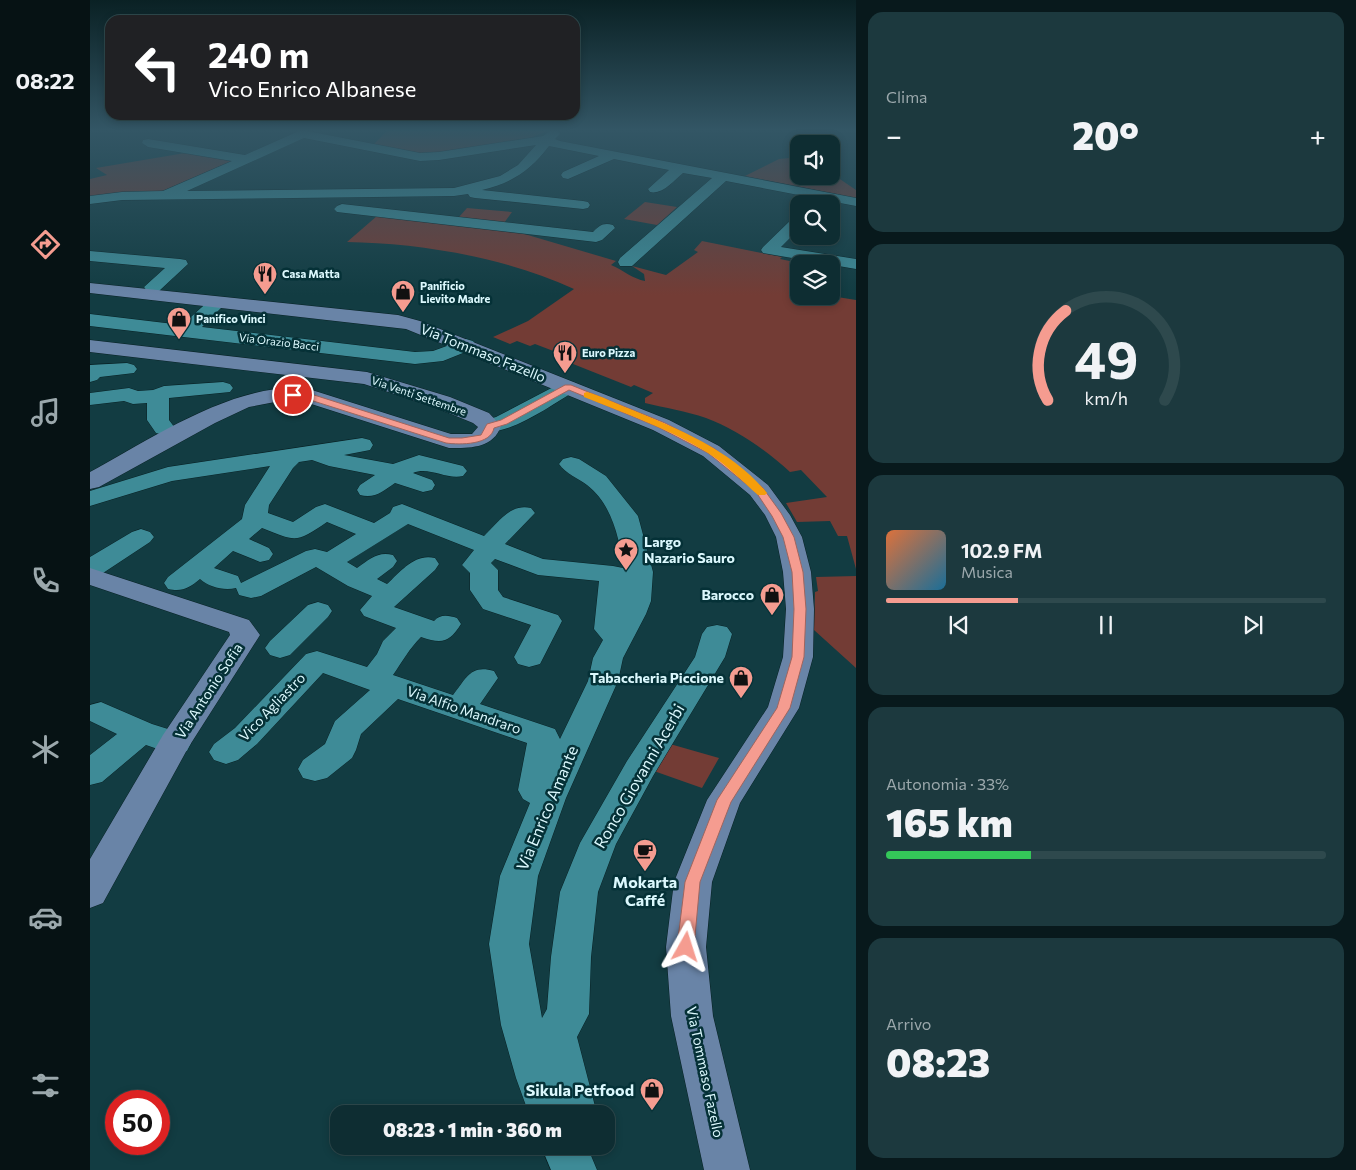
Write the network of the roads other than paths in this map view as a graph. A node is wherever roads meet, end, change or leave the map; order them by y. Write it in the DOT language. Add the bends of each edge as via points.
graph roads {
  1 [pos="187,186"];
  2 [pos="482,186"];
  3 [pos="658,186"];
  4 [pos="712,186"];
  5 [pos="762,186"];
  6 [pos="655,188"];
  7 [pos="454,192"];
  8 [pos="273,194"];
  9 [pos="166,195"];
  10 [pos="800,195"];
  11 [pos="90,200"];
  12 [pos="840,201"];
  13 [pos="856,202"];
  14 [pos="583,205"];
  15 [pos="607,228"];
  16 [pos="790,229"];
  17 [pos="90,256"];
  18 [pos="626,262"];
  19 [pos="856,264"];
  20 [pos="153,287"];
  21 [pos="90,288"];
  22 [pos="218,302"];
  23 [pos="90,320"];
  24 [pos="187,331"];
  25 [pos="466,345"];
  26 [pos="90,346"];
  27 [pos="127,369"];
  28 [pos="90,376"];
  29 [pos="568,387"];
  30 [pos="223,388"];
  31 [pos="157,390"];
  32 [pos="90,399"];
  33 [pos="490,426"];
  34 [pos="164,428"];
  35 [pos="362,445"];
  36 [pos="303,455"];
  37 [pos="571,464"];
  38 [pos="455,471"];
  39 [pos="393,473"];
  40 [pos="90,482"];
  41 [pos="422,485"];
  42 [pos="90,499"];
  43 [pos="402,510"];
  44 [pos="522,514"];
  45 [pos="255,520"];
  46 [pos="376,533"];
  47 [pos="142,537"];
  48 [pos="230,540"];
  49 [pos="490,547"];
  50 [pos="260,554"];
  51 [pos="384,561"];
  52 [pos="328,563"];
  53 [pos="426,564"];
  54 [pos="90,569"];
  55 [pos="90,576"];
  56 [pos="230,582"];
  57 [pos="178,583"];
  58 [pos="374,589"];
  59 [pos="318,611"];
  60 [pos="447,624"];
  61 [pos="416,625"];
  62 [pos="717,634"];
  63 [pos="619,639"];
  64 [pos="280,648"];
  65 [pos="529,657"];
  66 [pos="317,661"];
  67 [pos="483,678"];
  68 [pos="383,683"];
  69 [pos="459,708"];
  70 [pos="101,713"];
  71 [pos="141,732"];
  72 [pos="176,743"];
  73 [pos="226,752"];
  74 [pos="315,770"];
  75 [pos="90,773"];
  76 [pos="549,798"];
  77 [pos="90,892"];
  78 [pos="548,1105"];
  79 [pos="573,1105"];
  80 [pos="568,1155"];
  81 [pos="574,1170"];
  82 [pos="726,1170"];
  1 -- 9 [label="street"];
  2 -- 7 [label="street"];
  3 -- 6 [label="street"];
  4 -- 18 [label="street"];
  5 -- 10 [label="street"];
  7 -- 8 [label="street"];
  7 -- 14 [label="street"];
  8 -- 9 [label="street"];
  8 -- 15 [label="street" via="280,200 315,206 596,237"];
  9 -- 11 [label="street"];
  12 -- 13 [label="street"];
  16 -- 19 [label="street" via="769,250"];
  17 -- 20 [label="street" via="180,264"];
  21 -- 22 [label="main road, Via Tommaso Fazello"];
  22 -- 24 [label="street"];
  22 -- 25 [label="main road, Via Tommaso Fazello" via="398,321"];
  23 -- 24 [label="street, Via Orazio Bacci"];
  24 -- 25 [label="street, Via Orazio Bacci" via="415,358 436,357"];
  25 -- 29 [label="main road, Via Tommaso Fazello"];
  26 -- 33 [label="main road, Via Venti Settembre" via="367,378 442,402 481,418"];
  27 -- 28 [label="street" via="92,371"];
  29 -- 33 [label="street" via="504,422"];
  29 -- 82 [label="main road, Via Tommaso Fazello" via="661,425 711,451 738,472 759,490 777,515 789,537 797,572 800,609 798,657 783,708 724,800 692,882 686,947 692,1016"];
  30 -- 31 [label="street"];
  31 -- 32 [label="street" via="133,398 129,394"];
  31 -- 34 [label="street" via="158,420"];
  33 -- 40 [label="main road" via="484,437 449,441 308,396 268,397 242,402 207,418"];
  35 -- 36 [label="street"];
  36 -- 39 [label="street"];
  36 -- 42 [label="street" via="168,474"];
  36 -- 45 [label="street" via="283,464 256,505"];
  37 -- 63 [label="street, Via Enrico Amante" via="597,481 625,516 639,572 637,600"];
  38 -- 39 [label="street" via="420,462"];
  39 -- 41 [label="street"];
  39 -- 43 [label="street" via="369,490"];
  43 -- 46 [label="street"];
  43 -- 49 [label="street"];
  44 -- 49 [label="street"];
  45 -- 46 [label="street" via="264,520 295,532 324,512"];
  45 -- 48 [label="street"];
  46 -- 52 [label="street"];
  47 -- 54 [label="street"];
  48 -- 50 [label="street"];
  48 -- 57 [label="street"];
  49 -- 63 [label="street" via="538,567 613,574 608,629"];
  49 -- 65 [label="street" via="475,565 484,570 484,590 493,602 548,621"];
  51 -- 58 [label="street"];
  52 -- 56 [label="street" via="314,557 251,590"];
  52 -- 58 [label="street"];
  53 -- 58 [label="street"];
  55 -- 72 [label="main road, Via Antonio Sofia" via="239,626 244,636"];
  58 -- 61 [label="street" via="374,610"];
  59 -- 64 [label="street"];
  60 -- 61 [label="street" via="439,633"];
  61 -- 68 [label="street" via="393,648"];
  62 -- 79 [label="street, Ronco Giovanni Acerbi" via="710,657 639,770 598,843 579,892 568,1014 555,1034"];
  63 -- 76 [label="street, Via Enrico Amante"];
  66 -- 68 [label="street, Via Alfio Mandraro"];
  66 -- 73 [label="street, Vico Agliastro" via="246,736"];
  67 -- 69 [label="street"];
  68 -- 69 [label="street, Via Alfio Mandraro"];
  68 -- 74 [label="street" via="346,729 340,750"];
  69 -- 76 [label="street, Via Alfio Mandraro" via="544,737 535,790"];
  70 -- 71 [label="street"];
  71 -- 72 [label="street"];
  71 -- 75 [label="street"];
  72 -- 77 [label="main road, Via Antonio Sofia"];
  76 -- 78 [label="street, Via Enrico Amante" via="519,876 509,944 522,1025"];
  80 -- 81 [label="street"];
}
